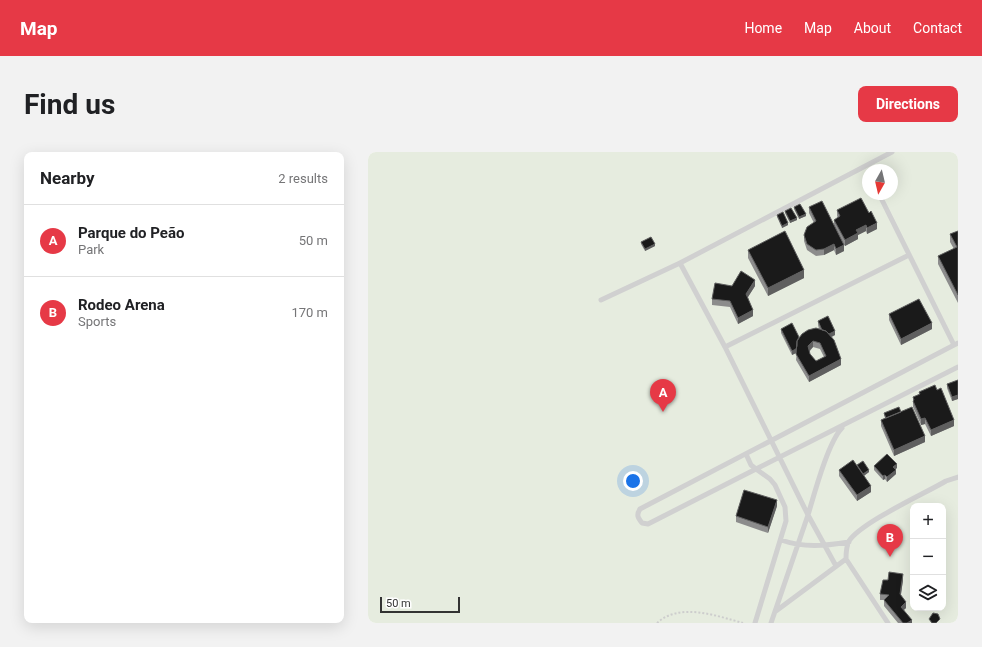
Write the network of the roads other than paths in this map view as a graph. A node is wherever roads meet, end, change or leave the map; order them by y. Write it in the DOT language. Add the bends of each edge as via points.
graph roads {
  1 [pos="892,152"];
  2 [pos="873,164"];
  3 [pos="862,171"];
  4 [pos="882,200"];
  5 [pos="909,255"];
  6 [pos="680,263"];
  7 [pos="601,300"];
  8 [pos="956,344"];
  9 [pos="725,347"];
  10 [pos="958,367"];
  11 [pos="848,424"];
  12 [pos="772,440"];
  13 [pos="746,454"];
  14 [pos="780,458"];
  15 [pos="756,469"];
  16 [pos="958,477"];
  17 [pos="808,515"];
  18 [pos="781,540"];
  19 [pos="848,542"];
  20 [pos="797,546"];
  21 [pos="825,546"];
  22 [pos="846,559"];
  23 [pos="836,566"];
  24 [pos="775,612"];
  25 [pos="755,623"];
  26 [pos="771,623"];
  27 [pos="888,623"];
  1 -- 2 [label="lane"];
  3 -- 6 [label="lane"];
  4 -- 5 [label="lane"];
  5 -- 8 [label="lane"];
  5 -- 9 [label="lane"];
  6 -- 7 [label="lane"];
  6 -- 9 [label="lane"];
  8 -- 12 [label="lane"];
  9 -- 12 [label="lane"];
  10 -- 11 [label="lane"];
  11 -- 14 [label="lane"];
  11 -- 17 [label="lane" via="838,432 827,457"];
  12 -- 13 [label="lane"];
  12 -- 14 [label="lane"];
  13 -- 15 [label="lane"];
  13 -- 15 [label="lane" via="640,509 637,513 638,518 642,523 648,524"];
  14 -- 15 [label="lane"];
  14 -- 17 [label="lane"];
  15 -- 18 [label="lane" via="770,478 785,507 786,520"];
  16 -- 19 [label="lane" via="946,481 867,526"];
  17 -- 20 [label="lane"];
  17 -- 21 [label="lane"];
  18 -- 20 [label="lane"];
  18 -- 25 [label="lane"];
  19 -- 21 [label="lane"];
  19 -- 22 [label="lane"];
  20 -- 21 [label="lane"];
  20 -- 24 [label="lane"];
  21 -- 23 [label="lane"];
  22 -- 23 [label="lane"];
  22 -- 27 [label="lane"];
  23 -- 24 [label="lane"];
  24 -- 26 [label="lane"];
}
